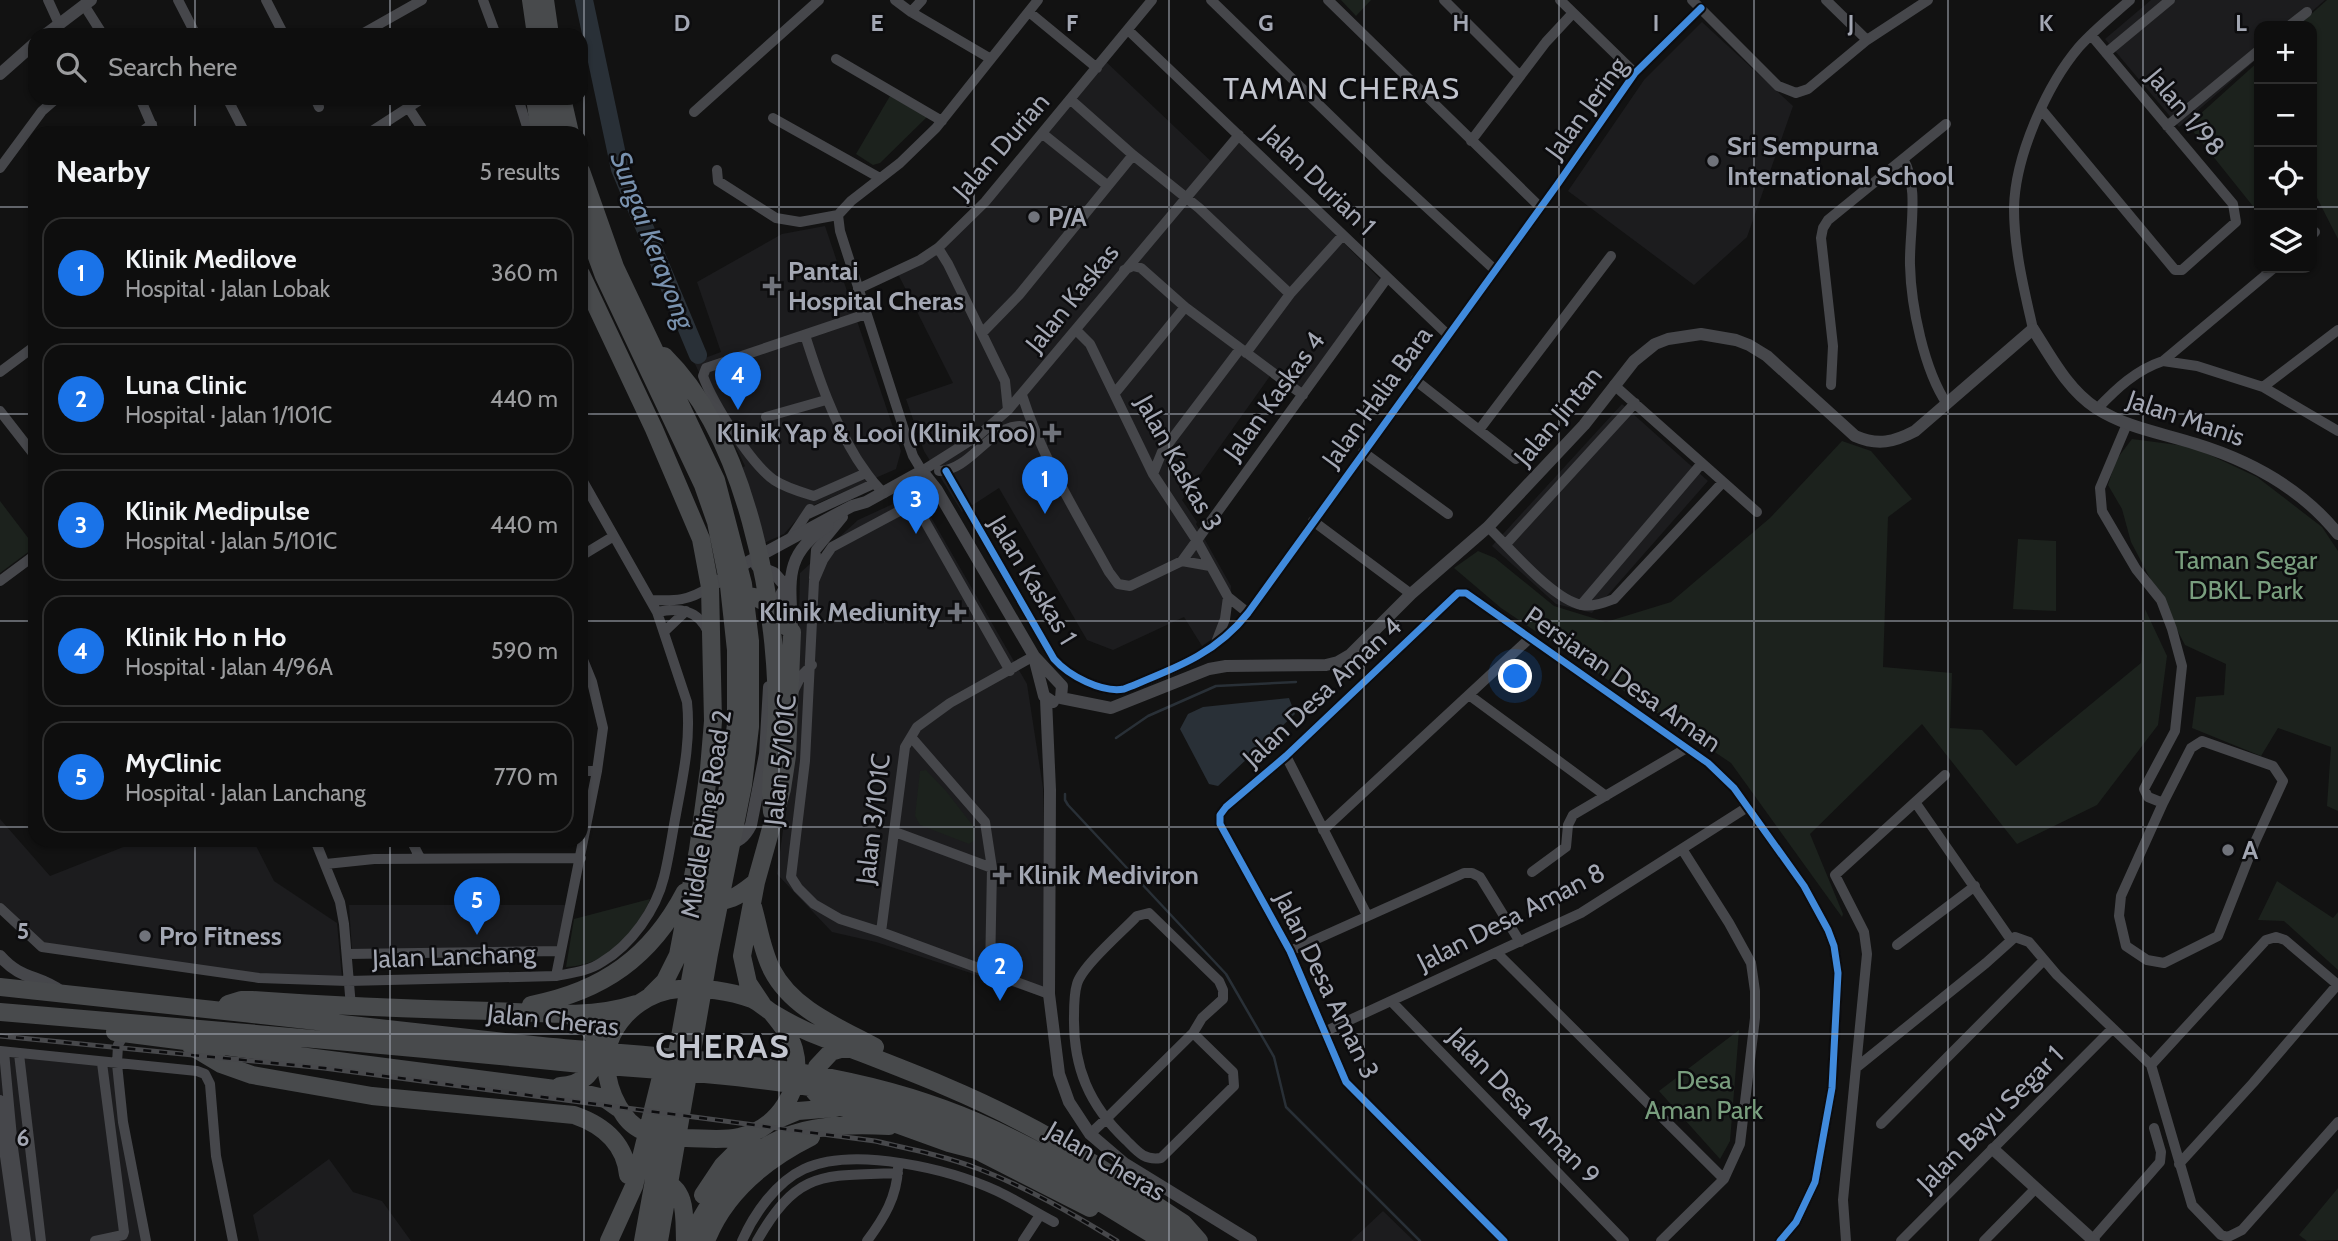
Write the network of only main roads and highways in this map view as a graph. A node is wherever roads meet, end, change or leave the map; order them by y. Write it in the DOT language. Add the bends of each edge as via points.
graph roads {
  1 [pos="531,0"];
  2 [pos="545,0"];
  3 [pos="535,28"];
  4 [pos="549,28"];
  5 [pos="536,105"];
  6 [pos="550,105"];
  7 [pos="564,105"];
  8 [pos="539,126"];
  9 [pos="554,126"];
  10 [pos="568,126"];
  11 [pos="588,191"];
  12 [pos="588,233"];
  13 [pos="588,289"];
  14 [pos="654,346"];
  15 [pos="711,645"];
  16 [pos="773,817"];
  17 [pos="698,850"];
  18 [pos="692,879"];
  19 [pos="756,882"];
  20 [pos="752,905"];
  21 [pos="0,987"];
  22 [pos="644,1000"];
  23 [pos="687,1003"];
  24 [pos="215,1008"];
  25 [pos="768,1010"];
  26 [pos="0,1012"];
  27 [pos="500,1012"];
  28 [pos="554,1013"];
  29 [pos="95,1020"];
  30 [pos="182,1041"];
  31 [pos="854,1049"];
  32 [pos="539,1052"];
  33 [pos="939,1083"];
  34 [pos="531,1087"];
  35 [pos="623,1114"];
  36 [pos="843,1117"];
  37 [pos="764,1127"];
  38 [pos="628,1175"];
  39 [pos="1084,1185"];
  40 [pos="1109,1208"];
  41 [pos="609,1241"];
  42 [pos="620,1241"];
  43 [pos="643,1241"];
  44 [pos="659,1241"];
  45 [pos="686,1241"];
  46 [pos="706,1241"];
  47 [pos="1163,1241"];
  48 [pos="1189,1241"];
  49 [pos="1199,1241"];
  1 -- 3 [label="highway"];
  2 -- 4 [label="highway"];
  5 -- 8 [label="highway"];
  6 -- 9 [label="highway"];
  7 -- 10 [label="highway"];
  11 -- 14 [label="highway, Middle Ring Road 2" via="615,267"];
  12 -- 23 [label="highway, Middle Ring Road 2" via="703,485 716,523 734,617 737,712 729,782"];
  13 -- 15 [label="highway" via="701,539 710,587"];
  14 -- 16 [label="highway" via="689,382 716,431 746,504 775,650 777,711 769,789"];
  14 -- 44 [label="highway, Middle Ring Road 2" via="711,467 728,518 747,610 751,686 743,785"];
  15 -- 16 [label="highway" via="724,611 742,596 765,601 792,632 787,756"];
  15 -- 17 [label="highway" via="713,721"];
  16 -- 19 [label="highway"];
  17 -- 18 [label="highway"];
  17 -- 19 [label="highway" via="700,883 716,900 731,899"];
  18 -- 22 [label="highway" via="673,969"];
  18 -- 27 [label="highway" via="664,925 627,965 592,987"];
  19 -- 20 [label="highway"];
  20 -- 25 [label="highway" via="743,965 748,983"];
  20 -- 33 [label="highway" via="768,961 791,995 821,1017"];
  21 -- 24 [label="highway, Jalan Cheras"];
  22 -- 25 [label="highway" via="678,989 698,989 733,994"];
  22 -- 28 [label="highway" via="617,1010"];
  22 -- 35 [label="highway" via="618,1025 605,1060"];
  23 -- 41 [label="highway" via="667,1052 634,1186"];
  23 -- 43 [label="highway, Middle Ring Road 2"];
  24 -- 27 [label="highway" via="253,1000"];
  24 -- 32 [label="highway, Jalan Cheras"];
  25 -- 31 [label="highway"];
  25 -- 37 [label="highway" via="789,1035 796,1064 790,1098"];
  26 -- 29 [label="highway, Jalan Cheras"];
  27 -- 28 [label="highway"];
  28 -- 34 [label="highway" via="575,1017 589,1028 596,1042 595,1064 577,1084"];
  29 -- 30 [label="highway" via="111,1031"];
  29 -- 32 [label="highway, Jalan Cheras"];
  30 -- 34 [label="highway"];
  30 -- 38 [label="highway" via="221,1064 252,1075 372,1096 574,1115 589,1120 615,1140"];
  31 -- 33 [label="highway"];
  31 -- 36 [label="highway" via="831,1052 813,1074 814,1091"];
  32 -- 39 [label="highway, Jalan Cheras" via="861,1098 939,1120"];
  33 -- 49 [label="highway" via="1061,1144 1183,1223"];
  34 -- 35 [label="highway" via="596,1095"];
  35 -- 37 [label="highway" via="638,1129 669,1137 739,1137"];
  35 -- 38 [label="highway" via="631,1143"];
  36 -- 37 [label="highway" via="798,1111"];
  36 -- 40 [label="highway" via="866,1113 976,1150 1091,1208"];
  36 -- 45 [label="highway" via="804,1129 747,1160 721,1188"];
  36 -- 46 [label="highway" via="758,1170 736,1190"];
  37 -- 45 [label="highway" via="712,1181 694,1213"];
  38 -- 42 [label="highway"];
  39 -- 40 [label="highway, Jalan Cheras"];
  39 -- 48 [label="highway, Jalan Cheras"];
  40 -- 47 [label="highway, Jalan Cheras"];
  42 -- 45 [label="highway" via="636,1193 650,1181 667,1182 680,1195"];
}
